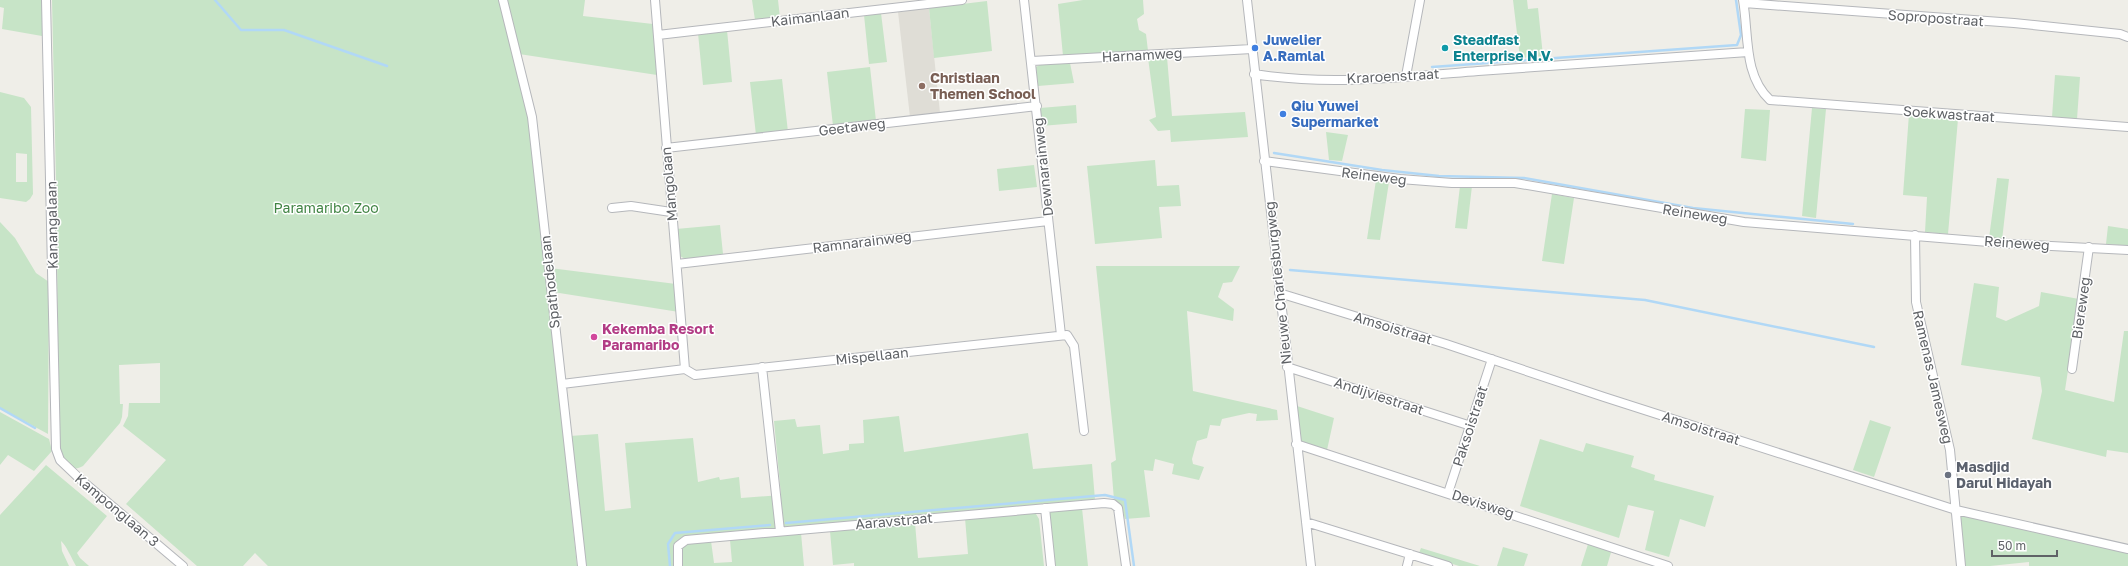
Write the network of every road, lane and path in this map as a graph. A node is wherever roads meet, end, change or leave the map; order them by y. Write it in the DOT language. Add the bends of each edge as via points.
graph roads {
  1 [pos="46,0"];
  2 [pos="503,0"];
  3 [pos="656,0"];
  4 [pos="962,0"];
  5 [pos="1024,0"];
  6 [pos="1247,0"];
  7 [pos="1420,0"];
  8 [pos="1743,1"];
  9 [pos="658,35"];
  10 [pos="2128,36"];
  11 [pos="1252,49"];
  12 [pos="1748,52"];
  13 [pos="1032,61"];
  14 [pos="1254,74"];
  15 [pos="1406,76"];
  16 [pos="1037,106"];
  17 [pos="2128,127"];
  18 [pos="666,148"];
  19 [pos="1264,161"];
  20 [pos="612,208"];
  21 [pos="671,212"];
  22 [pos="1048,221"];
  23 [pos="1915,235"];
  24 [pos="2089,248"];
  25 [pos="2128,250"];
  26 [pos="676,264"];
  27 [pos="1279,293"];
  28 [pos="1061,335"];
  29 [pos="1492,359"];
  30 [pos="762,367"];
  31 [pos="1287,367"];
  32 [pos="685,369"];
  33 [pos="2072,369"];
  34 [pos="562,384"];
  35 [pos="1471,426"];
  36 [pos="1084,431"];
  37 [pos="1296,444"];
  38 [pos="56,449"];
  39 [pos="1448,493"];
  40 [pos="1045,508"];
  41 [pos="1956,510"];
  42 [pos="1306,522"];
  43 [pos="780,531"];
  44 [pos="2128,549"];
  45 [pos="1410,554"];
  46 [pos="183,566"];
  47 [pos="582,566"];
  48 [pos="678,566"];
  49 [pos="1051,566"];
  50 [pos="1126,566"];
  51 [pos="1311,566"];
  52 [pos="1407,566"];
  53 [pos="1448,566"];
  54 [pos="1668,566"];
  55 [pos="1961,566"];
  1 -- 38 [label="street, Kanangalaan"];
  2 -- 34 [label="street, Spathodelaan" via="532,117"];
  3 -- 9 [label="street, Mangolaan"];
  4 -- 9 [label="street, Kaimanlaan"];
  5 -- 13 [label="street, Dewnarainweg"];
  6 -- 11 [label="street, Nieuwe Charlesburgweg"];
  7 -- 15 [label="street"];
  8 -- 10 [label="street, Sopropostraat" via="2014,23"];
  8 -- 12 [label="street"];
  9 -- 18 [label="street, Mangolaan"];
  11 -- 13 [label="street, Harnamweg"];
  11 -- 14 [label="street, Nieuwe Charlesburgweg"];
  12 -- 15 [label="street, Kraroenstraat"];
  12 -- 17 [label="street, Soekwastraat" via="1757,85 1770,100"];
  13 -- 16 [label="street, Dewnarainweg"];
  14 -- 15 [label="street, Kraroenstraat" via="1285,79 1328,80"];
  14 -- 19 [label="street, Nieuwe Charlesburgweg"];
  16 -- 18 [label="street, Geetaweg"];
  16 -- 22 [label="street, Dewnarainweg"];
  18 -- 21 [label="street, Mangolaan"];
  19 -- 23 [label="street, Reineweg" via="1452,184 1515,183 1744,222"];
  19 -- 27 [label="street, Nieuwe Charlesburgweg"];
  20 -- 21 [label="street" via="632,206"];
  21 -- 26 [label="street, Mangolaan"];
  22 -- 26 [label="street, Ramnarainweg"];
  22 -- 28 [label="street, Dewnarainweg"];
  23 -- 24 [label="street, Reineweg"];
  23 -- 41 [label="street, Ramenas Jamesweg" via="1916,302 1950,450"];
  24 -- 25 [label="street, Reineweg"];
  24 -- 33 [label="street, Biereweg"];
  26 -- 32 [label="street, Mangolaan"];
  27 -- 29 [label="street, Amsoistraat"];
  27 -- 31 [label="street, Nieuwe Charlesburgweg"];
  28 -- 30 [label="street, Mispellaan"];
  28 -- 36 [label="street" via="1067,335 1074,346"];
  29 -- 35 [label="street, Paksoistraat"];
  29 -- 41 [label="street, Amsoistraat"];
  30 -- 32 [label="street, Mispellaan" via="695,375"];
  30 -- 43 [label="street"];
  31 -- 35 [label="street, Andijviestraat"];
  31 -- 37 [label="street, Nieuwe Charlesburgweg"];
  32 -- 34 [label="street"];
  34 -- 47 [label="street, Spathodelaan"];
  35 -- 39 [label="street, Paksoistraat"];
  37 -- 39 [label="street, Devisweg"];
  37 -- 42 [label="street, Nieuwe Charlesburgweg"];
  38 -- 46 [label="street, Kamponglaan 3" via="60,460 80,479"];
  39 -- 54 [label="street, Devisweg"];
  40 -- 43 [label="street, Aaravstraat"];
  40 -- 49 [label="street"];
  40 -- 50 [label="street, Aaravstraat" via="1113,504 1118,508"];
  41 -- 44 [label="street, Amsoistraat"];
  41 -- 55 [label="street, Ramenas Jamesweg"];
  42 -- 45 [label="street"];
  42 -- 51 [label="street, Nieuwe Charlesburgweg"];
  43 -- 48 [label="street, Aaravstraat" via="686,540 678,546"];
  45 -- 52 [label="street"];
  45 -- 53 [label="street"];
}
